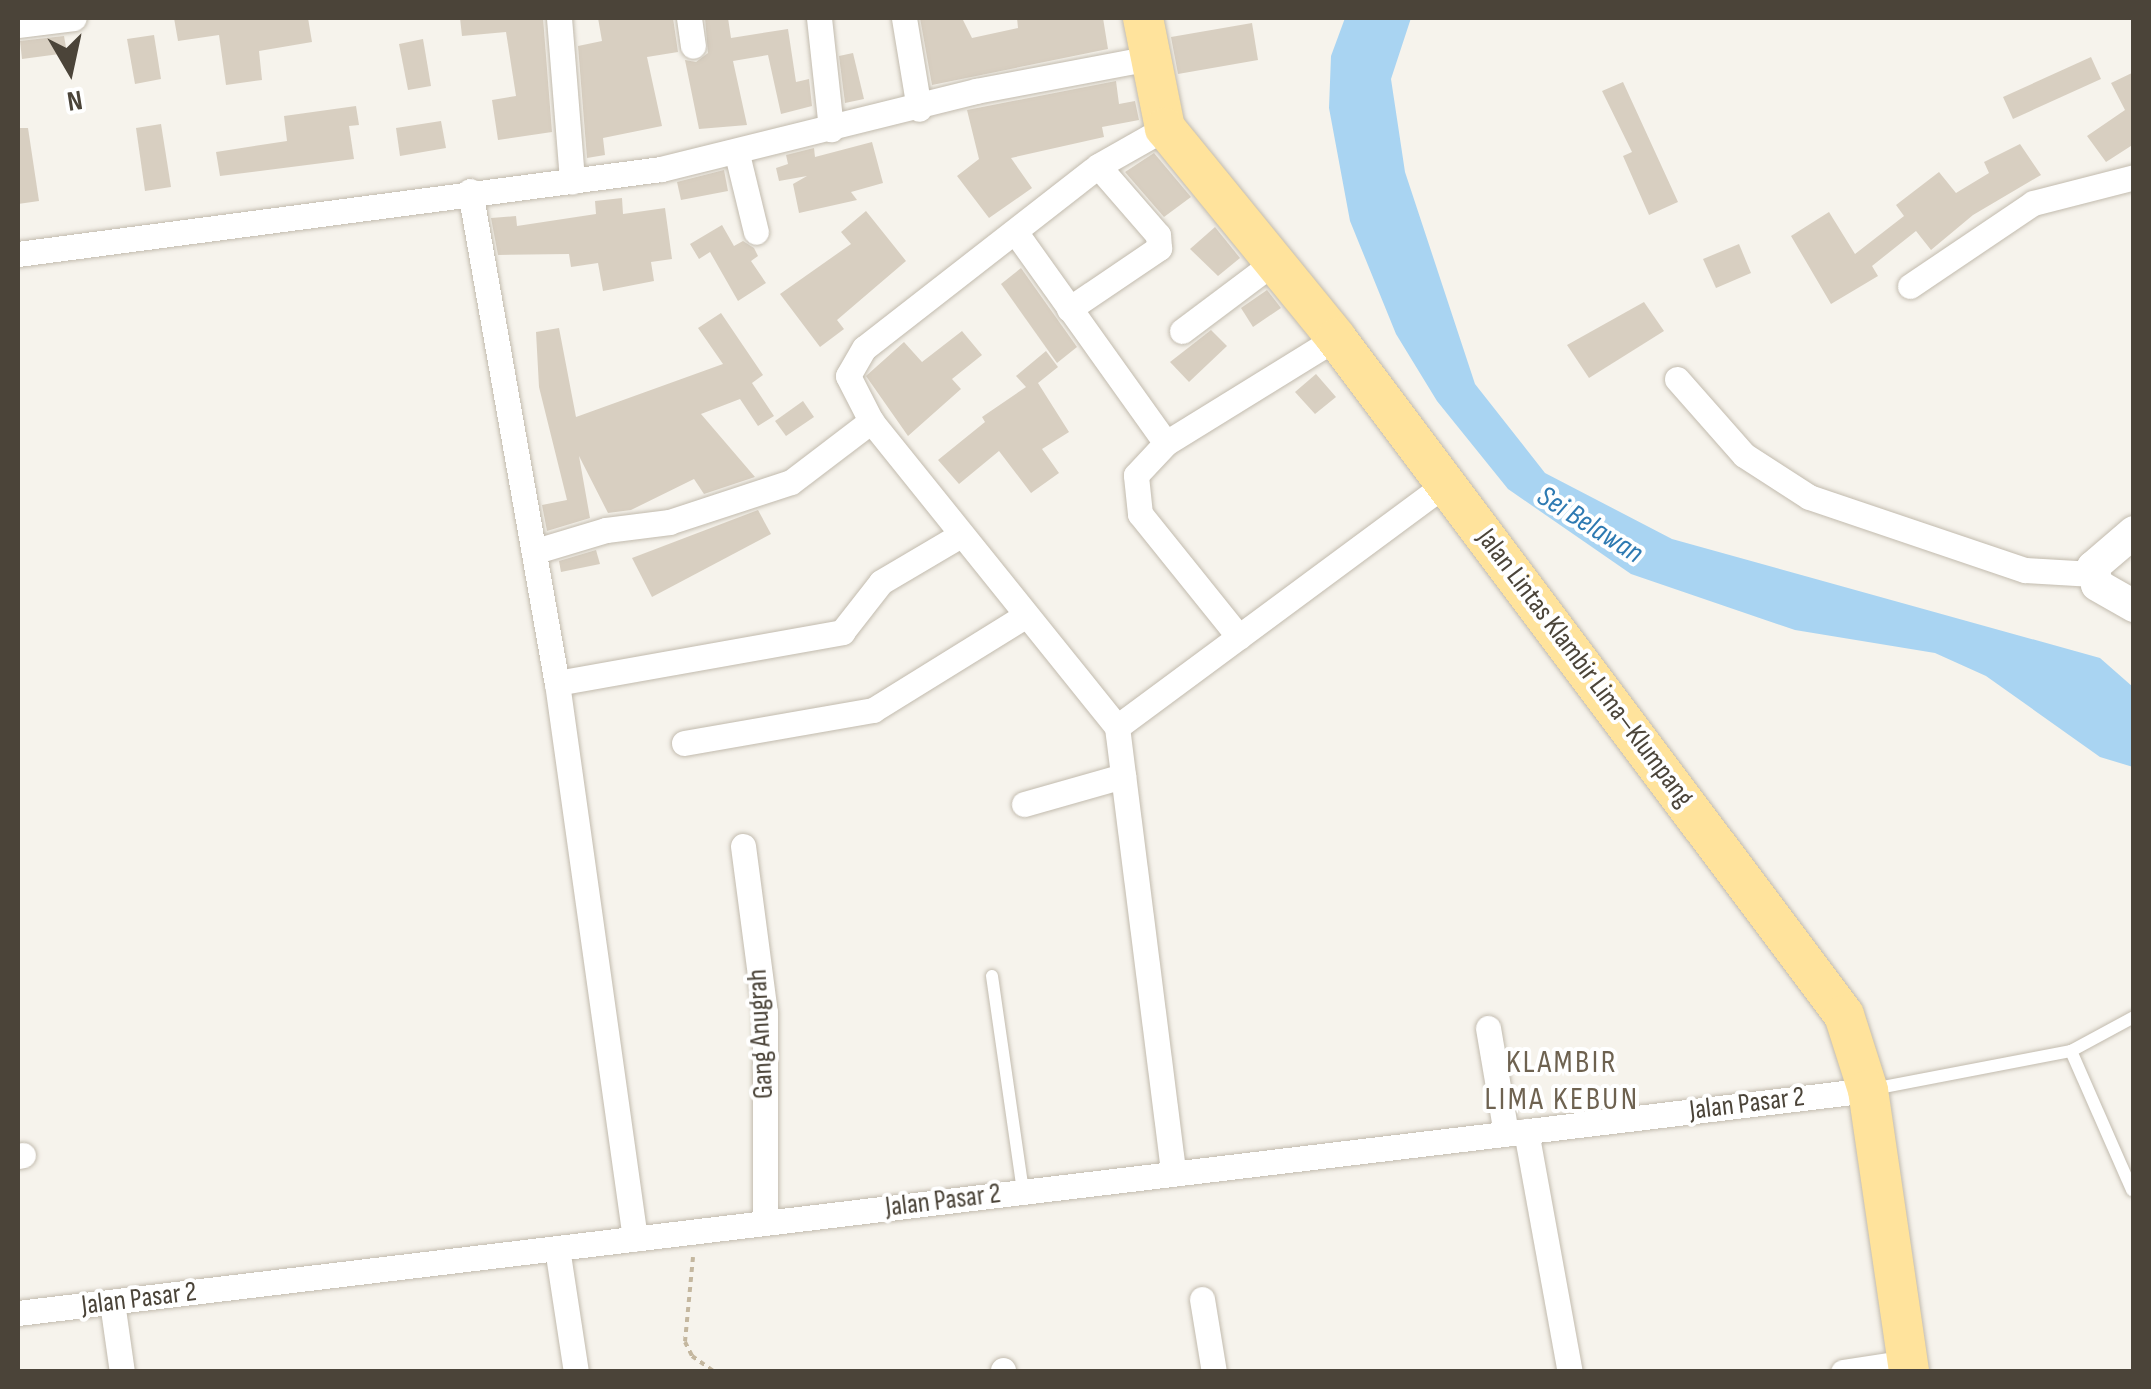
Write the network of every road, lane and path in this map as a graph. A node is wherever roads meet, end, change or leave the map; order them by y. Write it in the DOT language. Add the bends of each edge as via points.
graph roads {
  1 [pos="74,18"];
  2 [pos="559,18"];
  3 [pos="689,18"];
  4 [pos="819,18"];
  5 [pos="904,18"];
  6 [pos="1143,18"];
  7 [pos="18,25"];
  8 [pos="693,46"];
  9 [pos="1150,58"];
  10 [pos="919,109"];
  11 [pos="1165,128"];
  12 [pos="831,129"];
  13 [pos="737,154"];
  14 [pos="1098,166"];
  15 [pos="2134,177"];
  16 [pos="572,181"];
  17 [pos="470,191"];
  18 [pos="756,232"];
  19 [pos="1016,233"];
  20 [pos="18,254"];
  21 [pos="1274,262"];
  22 [pos="1910,286"];
  23 [pos="1069,309"];
  24 [pos="1182,332"];
  25 [pos="1336,338"];
  26 [pos="1677,379"];
  27 [pos="871,420"];
  28 [pos="1166,443"];
  29 [pos="1446,484"];
  30 [pos="2134,532"];
  31 [pos="959,536"];
  32 [pos="536,551"];
  33 [pos="2093,574"];
  34 [pos="2134,606"];
  35 [pos="1022,617"];
  36 [pos="1239,637"];
  37 [pos="557,683"];
  38 [pos="1117,727"];
  39 [pos="684,743"];
  40 [pos="1123,776"];
  41 [pos="1024,804"];
  42 [pos="743,846"];
  43 [pos="992,976"];
  44 [pos="2134,1017"];
  45 [pos="1488,1028"];
  46 [pos="2070,1051"];
  47 [pos="1868,1090"];
  48 [pos="1516,1132"];
  49 [pos="1173,1174"];
  50 [pos="2132,1190"];
  51 [pos="1023,1192"];
  52 [pos="765,1223"];
  53 [pos="693,1232"];
  54 [pos="635,1239"];
  55 [pos="557,1248"];
  56 [pos="1202,1299"];
  57 [pos="112,1302"];
  58 [pos="18,1313"];
  59 [pos="1909,1367"];
  60 [pos="122,1372"];
  61 [pos="576,1372"];
  62 [pos="715,1372"];
  63 [pos="1214,1372"];
  64 [pos="1570,1372"];
  65 [pos="1843,1372"];
  1 -- 7 [label="street"];
  2 -- 16 [label="street"];
  3 -- 8 [label="street"];
  4 -- 12 [label="street"];
  5 -- 10 [label="street"];
  6 -- 9 [label="main road, Jalan Lintas Klambir Lima–Klumpang"];
  9 -- 10 [label="street" via="976,91"];
  9 -- 11 [label="main road, Jalan Lintas Klambir Lima–Klumpang"];
  10 -- 12 [label="street"];
  11 -- 14 [label="street"];
  11 -- 21 [label="main road, Jalan Lintas Klambir Lima–Klumpang"];
  12 -- 13 [label="street"];
  13 -- 16 [label="street"];
  13 -- 18 [label="street"];
  14 -- 19 [label="street"];
  14 -- 23 [label="street" via="1158,235 1159,248"];
  15 -- 22 [label="street" via="2033,203"];
  16 -- 17 [label="street"];
  17 -- 20 [label="street"];
  17 -- 32 [label="street"];
  19 -- 23 [label="street"];
  19 -- 27 [label="street" via="864,348 848,376"];
  21 -- 24 [label="street"];
  21 -- 25 [label="main road, Jalan Lintas Klambir Lima–Klumpang"];
  23 -- 28 [label="street"];
  25 -- 28 [label="street"];
  25 -- 29 [label="main road, Jalan Lintas Klambir Lima–Klumpang"];
  26 -- 33 [label="street" via="1744,456 1809,496 2025,570"];
  27 -- 31 [label="street"];
  27 -- 32 [label="street" via="790,482 669,522 606,530"];
  28 -- 36 [label="street" via="1136,475 1136,502"];
  29 -- 36 [label="street"];
  29 -- 47 [label="main road, Jalan Lintas Klambir Lima–Klumpang" via="1824,982 1844,1015"];
  30 -- 33 [label="street" via="2097,557"];
  31 -- 35 [label="street"];
  31 -- 37 [label="street" via="881,582 842,632"];
  32 -- 37 [label="street"];
  33 -- 34 [label="street" via="2097,585"];
  35 -- 38 [label="street"];
  35 -- 39 [label="street" via="873,710"];
  36 -- 38 [label="street"];
  37 -- 54 [label="street"];
  38 -- 40 [label="street"];
  40 -- 41 [label="street"];
  40 -- 49 [label="street"];
  42 -- 52 [label="street, Gang Anugrah" via="765,1012"];
  43 -- 51 [label="lane"];
  44 -- 46 [label="lane"];
  45 -- 48 [label="street"];
  46 -- 47 [label="lane"];
  46 -- 50 [label="lane"];
  47 -- 48 [label="street, Jalan Pasar 2"];
  47 -- 59 [label="main road, Jalan Lintas Klambir Lima–Klumpang"];
  48 -- 49 [label="street, Jalan Pasar 2"];
  48 -- 64 [label="street"];
  49 -- 51 [label="street, Jalan Pasar 2"];
  51 -- 52 [label="street, Jalan Pasar 2"];
  52 -- 53 [label="street, Jalan Pasar 2"];
  53 -- 54 [label="street, Jalan Pasar 2"];
  53 -- 62 [label="path" via="685,1342"];
  54 -- 55 [label="street, Jalan Pasar 2"];
  55 -- 57 [label="street, Jalan Pasar 2"];
  55 -- 61 [label="street"];
  56 -- 63 [label="street"];
  57 -- 58 [label="street, Jalan Pasar 2"];
  57 -- 60 [label="street"];
  59 -- 65 [label="street"];
}
